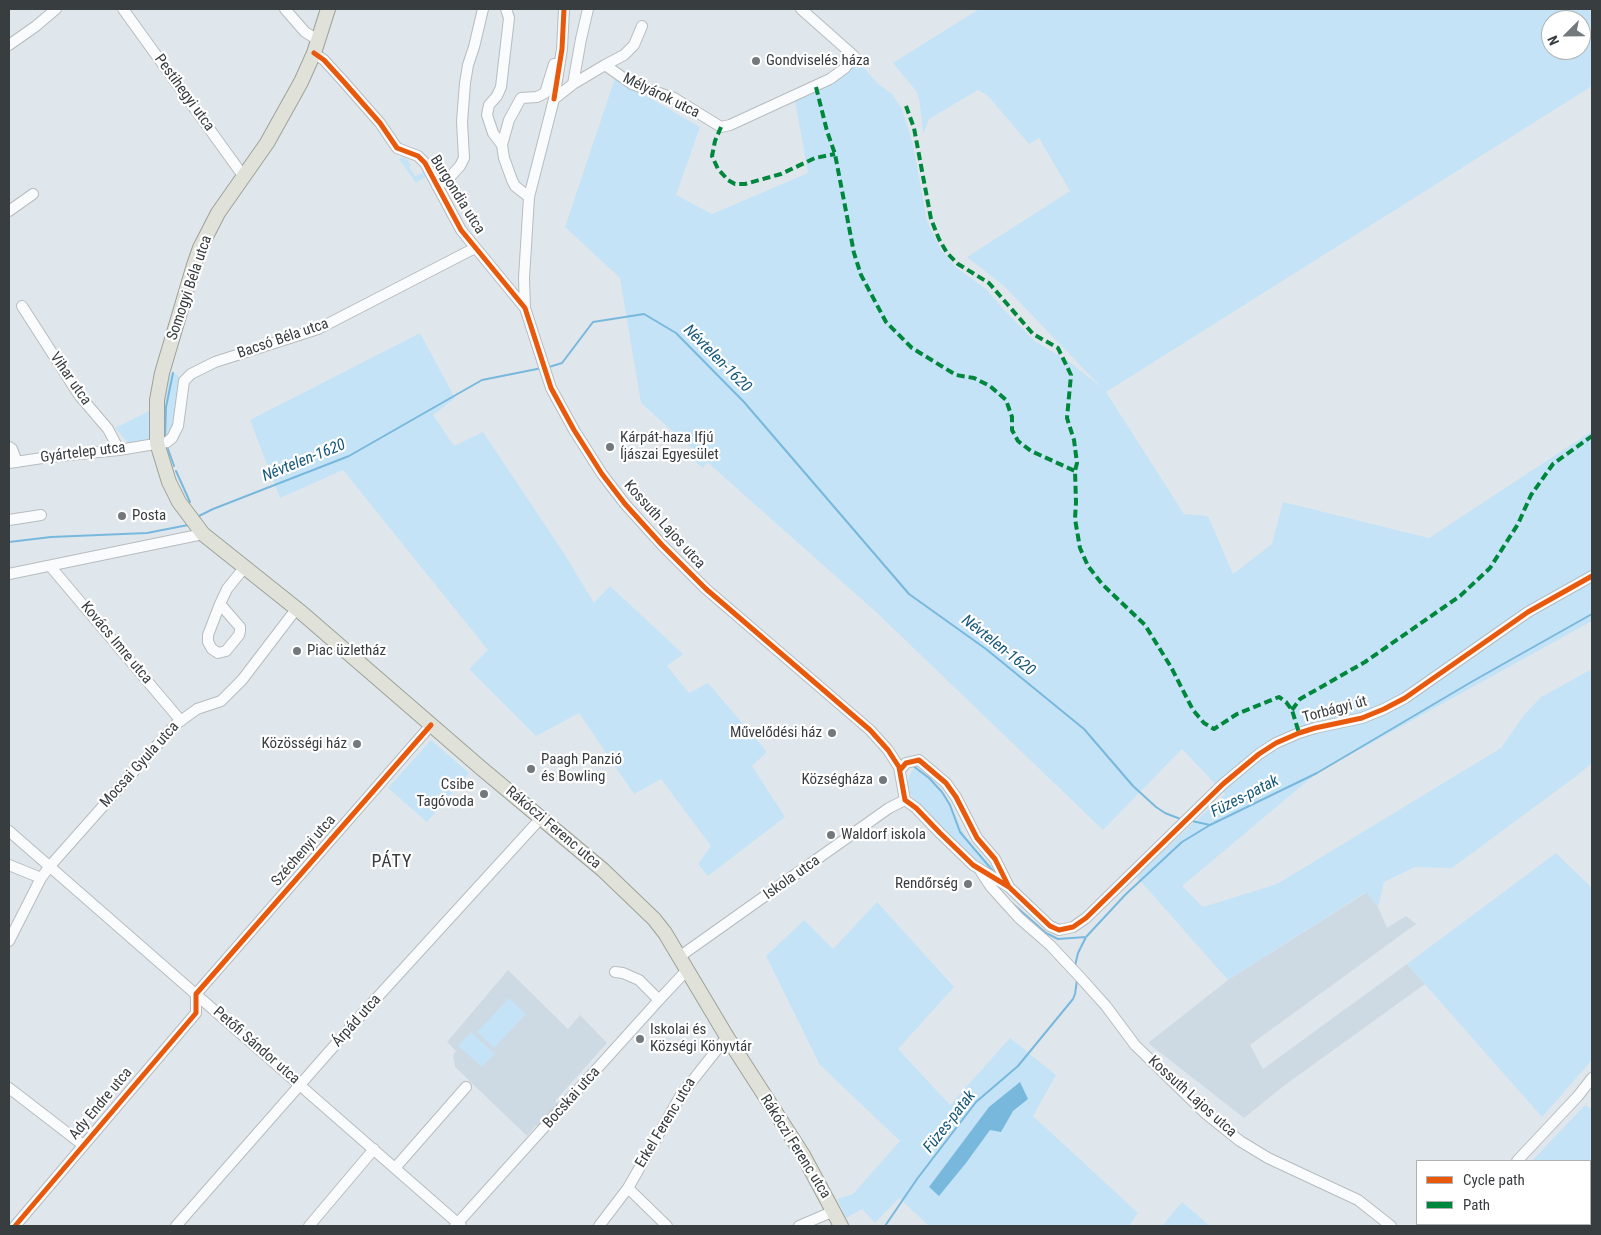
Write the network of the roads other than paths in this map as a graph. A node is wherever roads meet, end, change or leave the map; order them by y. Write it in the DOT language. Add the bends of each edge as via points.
graph roads {
  1 [pos="56,9"];
  2 [pos="123,9"];
  3 [pos="285,9"];
  4 [pos="328,9"];
  5 [pos="483,9"];
  6 [pos="506,9"];
  7 [pos="564,9"];
  8 [pos="588,9"];
  9 [pos="801,9"];
  10 [pos="563,22"];
  11 [pos="642,26"];
  12 [pos="9,46"];
  13 [pos="316,46"];
  14 [pos="605,65"];
  15 [pos="573,84"];
  16 [pos="554,98"];
  17 [pos="502,145"];
  18 [pos="244,177"];
  19 [pos="437,186"];
  20 [pos="33,194"];
  21 [pos="529,197"];
  22 [pos="9,211"];
  23 [pos="475,248"];
  24 [pos="22,306"];
  25 [pos="525,308"];
  26 [pos="157,443"];
  27 [pos="9,446"];
  28 [pos="119,450"];
  29 [pos="13,462"];
  30 [pos="179,502"];
  31 [pos="41,516"];
  32 [pos="9,520"];
  33 [pos="197,527"];
  34 [pos="50,566"];
  35 [pos="244,568"];
  36 [pos="9,574"];
  37 [pos="1592,576"];
  38 [pos="220,604"];
  39 [pos="296,608"];
  40 [pos="181,721"];
  41 [pos="431,725"];
  42 [pos="906,765"];
  43 [pos="906,800"];
  44 [pos="541,818"];
  45 [pos="9,831"];
  46 [pos="9,865"];
  47 [pos="50,866"];
  48 [pos="978,869"];
  49 [pos="41,878"];
  50 [pos="1009,887"];
  51 [pos="1059,930"];
  52 [pos="9,941"];
  53 [pos="1050,945"];
  54 [pos="679,957"];
  55 [pos="687,970"];
  56 [pos="615,972"];
  57 [pos="196,994"];
  58 [pos="659,1000"];
  59 [pos="726,1037"];
  60 [pos="1592,1078"];
  61 [pos="300,1085"];
  62 [pos="466,1087"];
  63 [pos="9,1088"];
  64 [pos="83,1144"];
  65 [pos="374,1149"];
  66 [pos="1518,1160"];
  67 [pos="395,1168"];
  68 [pos="628,1188"];
  69 [pos="834,1211"];
  70 [pos="458,1225"];
  71 [pos="15,1226"];
  72 [pos="176,1226"];
  73 [pos="309,1226"];
  74 [pos="599,1226"];
  75 [pos="667,1226"];
  76 [pos="799,1226"];
  77 [pos="842,1226"];
  78 [pos="1391,1226"];
  1 -- 12 [label="street"];
  2 -- 18 [label="street, Pestihegyi utca"];
  3 -- 13 [label="street, Burgondia utca"];
  4 -- 13 [label="main road, Somogyi Béla utca"];
  5 -- 19 [label="street, Burgondia utca" via="465,83 464,158 449,178"];
  6 -- 17 [label="street" via="509,18 501,87 489,105 487,115 493,133"];
  7 -- 10 [label="street"];
  8 -- 15 [label="street"];
  9 -- 14 [label="street, Mélyárok utca" via="854,56 845,68 816,87 720,127 674,98 632,84"];
  10 -- 16 [label="street"];
  10 -- 17 [label="street" via="545,93 521,98 509,120"];
  11 -- 14 [label="street" via="634,45 624,55"];
  13 -- 18 [label="main road, Somogyi Béla utca" via="285,113"];
  13 -- 19 [label="street, Burgondia utca" via="397,148 418,156 425,163"];
  14 -- 15 [label="street"];
  15 -- 16 [label="street"];
  16 -- 21 [label="street"];
  17 -- 21 [label="street" via="512,180"];
  18 -- 26 [label="main road, Somogyi Béla utca" via="218,213 194,264 162,373 157,400"];
  19 -- 23 [label="street, Burgondia utca" via="461,230"];
  20 -- 22 [label="street"];
  21 -- 25 [label="street"];
  23 -- 25 [label="street, Kossuth Lajos utca"];
  23 -- 26 [label="street, Bacsó Béla utca" via="318,329 224,359 191,374 184,380 175,432 167,442"];
  24 -- 28 [label="street, Vihar utca" via="79,395 108,429"];
  25 -- 42 [label="street, Kossuth Lajos utca" via="551,388 602,474 625,504 706,589"];
  26 -- 28 [label="street, Gyártelep utca"];
  26 -- 30 [label="main road, Somogyi Béla utca" via="163,467"];
  27 -- 29 [label="street"];
  28 -- 29 [label="street, Gyártelep utca"];
  30 -- 33 [label="main road, Rákóczi Ferenc utca"];
  31 -- 32 [label="street"];
  33 -- 34 [label="street"];
  33 -- 35 [label="main road, Rákóczi Ferenc utca"];
  34 -- 36 [label="street"];
  34 -- 40 [label="street, Kovács Imre utca"];
  35 -- 38 [label="street"];
  35 -- 39 [label="main road, Rákóczi Ferenc utca"];
  37 -- 51 [label="street, Torbágyi út" via="1528,612 1405,698 1362,718 1315,728 1276,744 1247,763 1086,918 1072,927"];
  39 -- 40 [label="street, Mocsai Gyula utca" via="242,680 221,701 197,709"];
  39 -- 41 [label="main road, Rákóczi Ferenc utca"];
  40 -- 47 [label="street, Mocsai Gyula utca"];
  41 -- 44 [label="main road, Rákóczi Ferenc utca"];
  41 -- 57 [label="street, Széchenyi utca"];
  42 -- 43 [label="street, Kossuth Lajos utca"];
  42 -- 50 [label="street, Kossuth Lajos utca" via="919,760 946,783 977,838 995,859"];
  43 -- 48 [label="street, Kossuth Lajos utca"];
  43 -- 54 [label="street, Iskola utca" via="889,808"];
  44 -- 54 [label="main road, Rákóczi Ferenc utca" via="640,903 660,926"];
  44 -- 61 [label="street, Árpád utca"];
  45 -- 47 [label="street, Petőfi Sándor utca"];
  46 -- 49 [label="street"];
  47 -- 49 [label="street, Mocsai Gyula utca"];
  47 -- 57 [label="street, Petőfi Sándor utca"];
  48 -- 50 [label="street, Kossuth Lajos utca"];
  48 -- 53 [label="street, Kossuth Lajos utca" via="1019,918"];
  49 -- 52 [label="street, Mocsai Gyula utca"];
  50 -- 51 [label="street, Kossuth Lajos utca" via="1050,926"];
  51 -- 53 [label="street"];
  53 -- 78 [label="street, Kossuth Lajos utca" via="1106,1006 1135,1045 1206,1113 1240,1141 1268,1158 1358,1200"];
  54 -- 55 [label="main road, Rákóczi Ferenc utca"];
  55 -- 58 [label="street, Bocskai utca"];
  55 -- 59 [label="main road, Rákóczi Ferenc utca"];
  56 -- 58 [label="street" via="640,980"];
  57 -- 61 [label="street, Petőfi Sándor utca"];
  57 -- 64 [label="street, Ady Endre utca" via="196,1012"];
  58 -- 70 [label="street, Bocskai utca"];
  59 -- 68 [label="street, Erkel Ferenc utca" via="681,1095"];
  59 -- 69 [label="main road, Rákóczi Ferenc utca" via="803,1155"];
  60 -- 66 [label="street"];
  61 -- 65 [label="street, Petőfi Sándor utca"];
  61 -- 72 [label="street, Árpád utca"];
  62 -- 67 [label="street"];
  63 -- 64 [label="street"];
  64 -- 71 [label="street, Ady Endre utca"];
  65 -- 67 [label="street, Petőfi Sándor utca"];
  65 -- 73 [label="street"];
  67 -- 70 [label="street, Petőfi Sándor utca"];
  68 -- 74 [label="street, Erkel Ferenc utca"];
  68 -- 75 [label="street"];
  69 -- 76 [label="street"];
  69 -- 77 [label="main road, Rákóczi Ferenc utca"];
}
